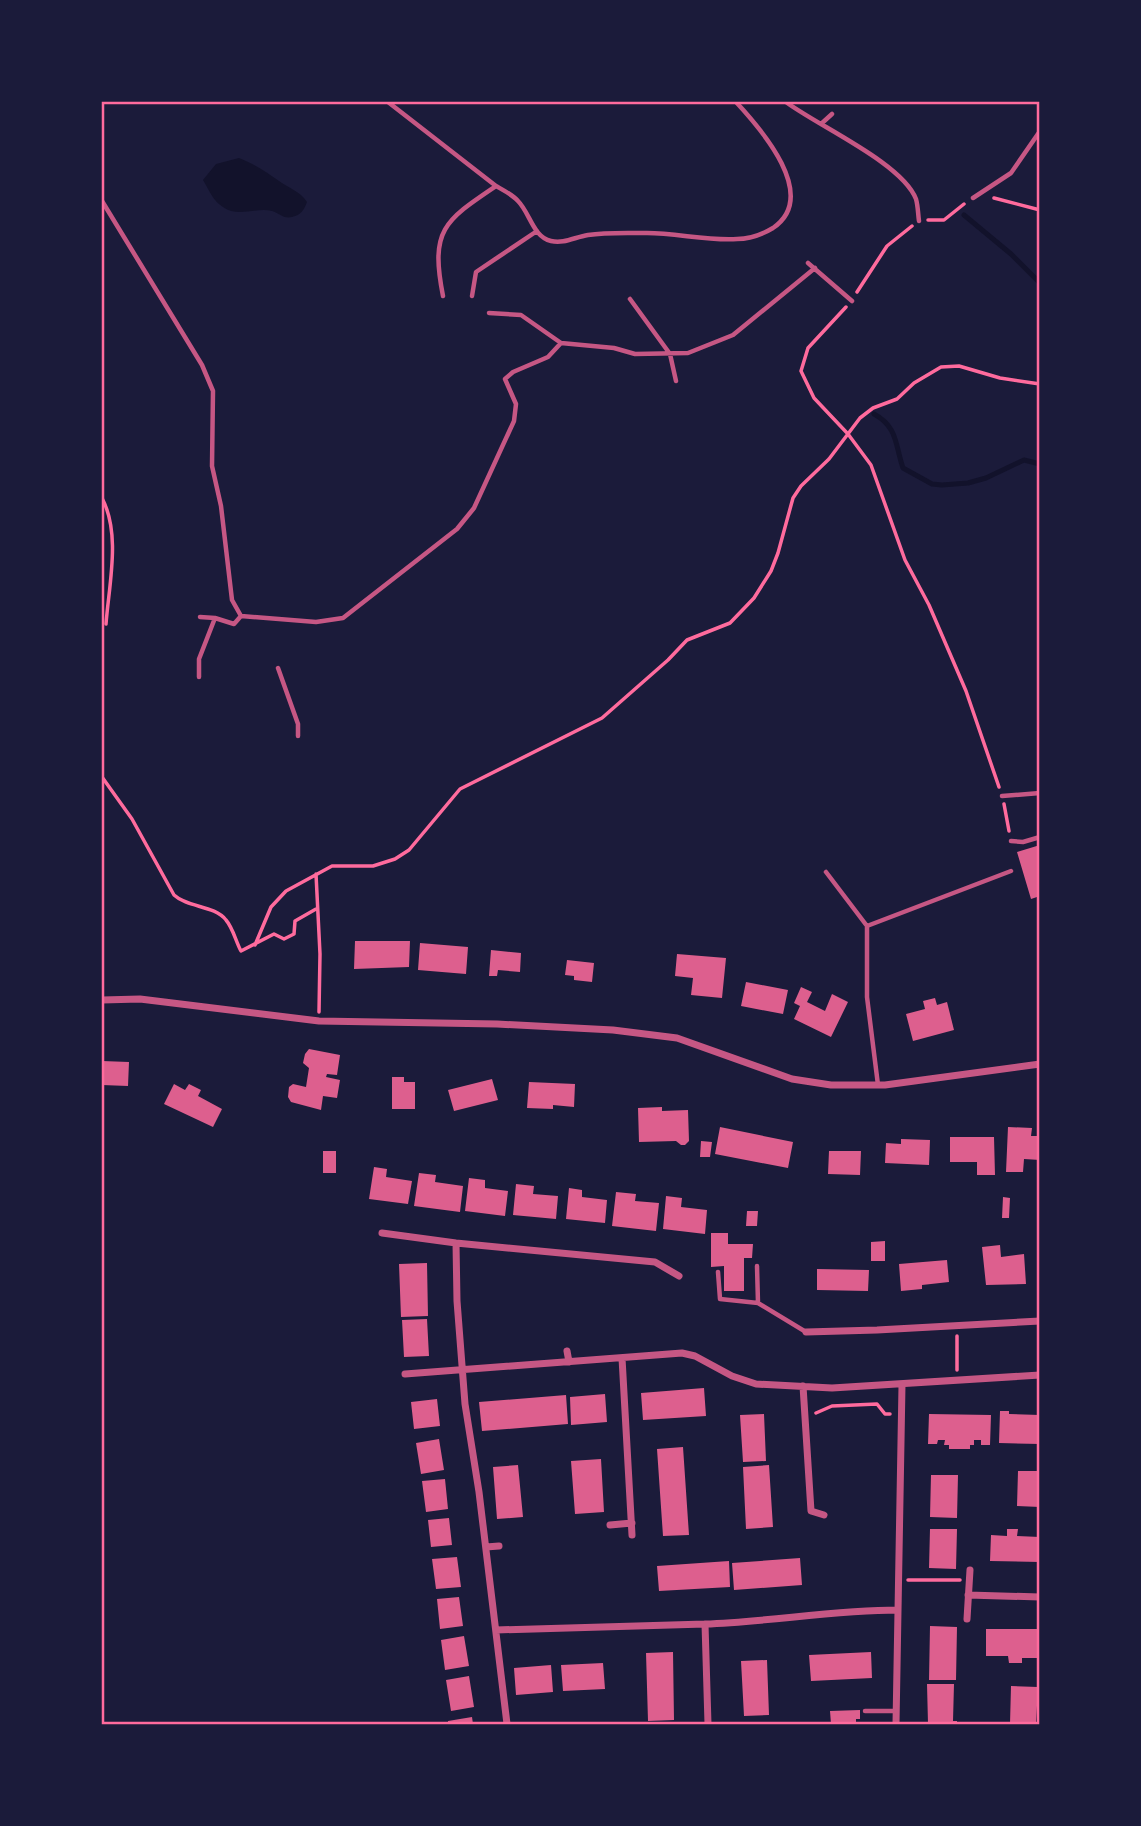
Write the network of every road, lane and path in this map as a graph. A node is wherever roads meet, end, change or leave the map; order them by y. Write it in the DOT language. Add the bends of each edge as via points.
graph roads {
  1 [pos="388,102"];
  2 [pos="736,102"];
  3 [pos="786,102"];
  4 [pos="832,114"];
  5 [pos="821,124"];
  6 [pos="1040,131"];
  7 [pos="496,186"];
  8 [pos="973,198"];
  9 [pos="102,201"];
  10 [pos="1040,210"];
  11 [pos="919,221"];
  12 [pos="537,231"];
  13 [pos="808,263"];
  14 [pos="815,268"];
  15 [pos="443,296"];
  16 [pos="472,296"];
  17 [pos="630,299"];
  18 [pos="852,301"];
  19 [pos="489,313"];
  20 [pos="561,343"];
  21 [pos="670,354"];
  22 [pos="676,381"];
  23 [pos="1040,384"];
  24 [pos="848,434"];
  25 [pos="102,498"];
  26 [pos="241,616"];
  27 [pos="200,617"];
  28 [pos="215,618"];
  29 [pos="106,624"];
  30 [pos="278,668"];
  31 [pos="199,677"];
  32 [pos="298,736"];
  33 [pos="102,777"];
  34 [pos="1040,793"];
  35 [pos="1002,796"];
  36 [pos="1040,837"];
  37 [pos="1012,841"];
  38 [pos="1011,871"];
  39 [pos="826,872"];
  40 [pos="316,874"];
  41 [pos="316,909"];
  42 [pos="867,926"];
  43 [pos="255,945"];
  44 [pos="102,1000"];
  45 [pos="319,1021"];
  46 [pos="1040,1064"];
  47 [pos="878,1085"];
  48 [pos="382,1233"];
  49 [pos="456,1243"];
  50 [pos="757,1266"];
  51 [pos="718,1272"];
  52 [pos="679,1276"];
  53 [pos="758,1303"];
  54 [pos="1040,1321"];
  55 [pos="957,1326"];
  56 [pos="806,1332"];
  57 [pos="567,1351"];
  58 [pos="622,1358"];
  59 [pos="569,1362"];
  60 [pos="463,1370"];
  61 [pos="405,1374"];
  62 [pos="1040,1375"];
  63 [pos="957,1381"];
  64 [pos="901,1385"];
  65 [pos="803,1387"];
  66 [pos="901,1414"];
  67 [pos="804,1415"];
  68 [pos="824,1515"];
  69 [pos="632,1524"];
  70 [pos="610,1525"];
  71 [pos="632,1535"];
  72 [pos="499,1546"];
  73 [pos="486,1547"];
  74 [pos="970,1570"];
  75 [pos="898,1580"];
  76 [pos="969,1580"];
  77 [pos="968,1595"];
  78 [pos="1040,1597"];
  79 [pos="898,1610"];
  80 [pos="967,1619"];
  81 [pos="705,1624"];
  82 [pos="496,1630"];
  83 [pos="865,1711"];
  84 [pos="896,1711"];
  85 [pos="507,1724"];
  86 [pos="708,1724"];
  87 [pos="896,1724"];
  1 -- 7 [label="lane"];
  2 -- 12 [label="lane" via="763,133 791,186 781,223 740,239 647,233 588,235 563,242 549,241"];
  3 -- 5 [label="lane"];
  4 -- 5 [label="lane"];
  5 -- 11 [label="lane" via="903,179 916,200"];
  6 -- 8 [label="lane" via="1011,173"];
  7 -- 12 [label="lane" via="518,201"];
  7 -- 15 [label="lane" via="446,225 438,269"];
  8 -- 10 [label="path" via="997,198"];
  8 -- 11 [label="path" via="944,219"];
  9 -- 26 [label="lane" via="214,391 212,466 232,600"];
  11 -- 18 [label="path" via="887,246"];
  12 -- 16 [label="lane" via="476,272"];
  13 -- 14 [label="lane"];
  14 -- 18 [label="lane"];
  14 -- 21 [label="lane" via="733,335"];
  17 -- 21 [label="lane"];
  18 -- 24 [label="path" via="808,348 801,371 814,398"];
  19 -- 20 [label="lane" via="521,315"];
  20 -- 21 [label="lane" via="635,354"];
  20 -- 26 [label="lane" via="548,357 505,379 516,404 514,421 474,509 457,528 343,618 316,622"];
  21 -- 22 [label="lane"];
  23 -- 24 [label="path" via="959,366 941,367 897,399 873,408"];
  24 -- 35 [label="path" via="871,464 905,561 966,691"];
  24 -- 40 [label="path" via="793,498 771,571 730,623 687,640 602,718 460,789 409,850 396,859 373,866 332,866"];
  25 -- 29 [label="path" via="112,538"];
  26 -- 28 [label="lane" via="234,624"];
  27 -- 28 [label="lane"];
  28 -- 31 [label="lane" via="199,659"];
  30 -- 32 [label="lane"];
  33 -- 43 [label="path" via="132,819 174,895 226,919 241,951"];
  34 -- 35 [label="lane"];
  35 -- 37 [label="path"];
  36 -- 37 [label="lane"];
  38 -- 42 [label="lane"];
  39 -- 42 [label="lane"];
  40 -- 41 [label="path"];
  40 -- 43 [label="path" via="286,891 271,907"];
  41 -- 43 [label="path" via="295,921 294,934 284,939 274,934"];
  41 -- 45 [label="path"];
  42 -- 47 [label="lane" via="867,997"];
  44 -- 45 [label="street" via="140,999"];
  45 -- 47 [label="street" via="626,1032 692,1042 792,1079"];
  46 -- 47 [label="street"];
  48 -- 49 [label="street"];
  49 -- 52 [label="street" via="655,1262"];
  49 -- 60 [label="street"];
  50 -- 53 [label="lane"];
  51 -- 53 [label="lane" via="720,1299"];
  53 -- 56 [label="lane"];
  54 -- 55 [label="street"];
  55 -- 56 [label="street"];
  55 -- 63 [label="path"];
  57 -- 59 [label="street"];
  58 -- 59 [label="street"];
  58 -- 65 [label="street" via="682,1353 756,1384"];
  58 -- 69 [label="street"];
  59 -- 60 [label="street"];
  60 -- 61 [label="street"];
  60 -- 73 [label="street"];
  62 -- 63 [label="street"];
  63 -- 64 [label="street"];
  64 -- 65 [label="street"];
  64 -- 66 [label="street"];
  65 -- 67 [label="street"];
  66 -- 67 [label="path" via="886,1414 877,1404 832,1406"];
  66 -- 75 [label="street"];
  67 -- 68 [label="street" via="811,1511"];
  69 -- 70 [label="street"];
  69 -- 71 [label="street"];
  72 -- 73 [label="street"];
  73 -- 82 [label="street"];
  74 -- 76 [label="street"];
  75 -- 76 [label="path"];
  75 -- 79 [label="street"];
  76 -- 77 [label="street"];
  77 -- 78 [label="street"];
  77 -- 80 [label="street"];
  79 -- 81 [label="street" via="849,1611 759,1624"];
  79 -- 84 [label="street"];
  81 -- 82 [label="street"];
  81 -- 86 [label="street"];
  82 -- 85 [label="street"];
  83 -- 84 [label="lane"];
  84 -- 87 [label="street"];
}
